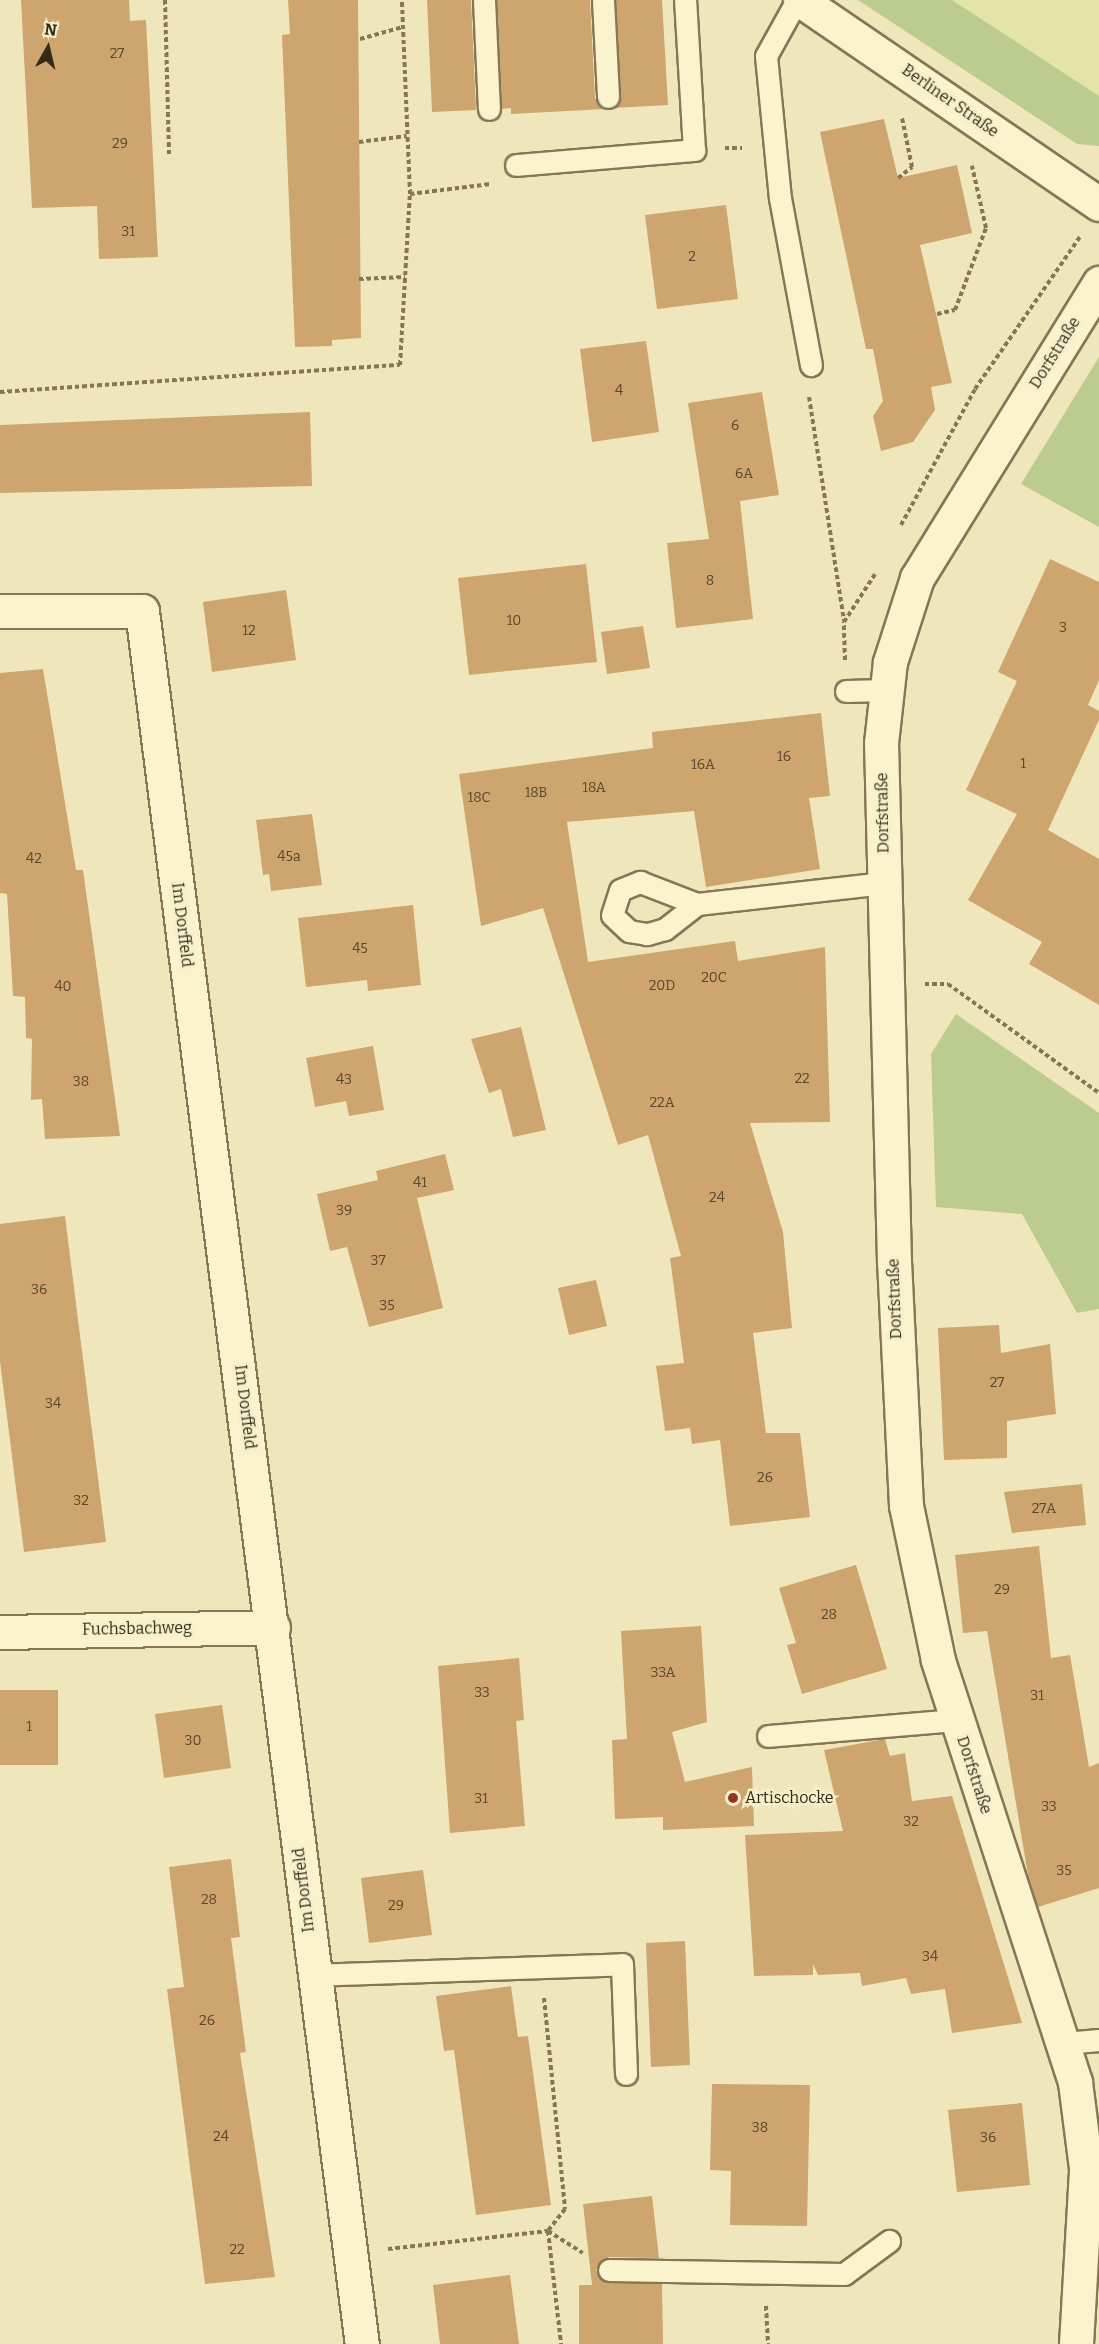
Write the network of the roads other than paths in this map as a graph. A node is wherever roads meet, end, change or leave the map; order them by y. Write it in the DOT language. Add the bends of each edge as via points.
graph roads {
  1 [pos="484,0"];
  2 [pos="603,0"];
  3 [pos="685,0"];
  4 [pos="799,0"];
  5 [pos="608,97"];
  6 [pos="489,110"];
  7 [pos="516,165"];
  8 [pos="1099,204"];
  9 [pos="1099,283"];
  10 [pos="811,365"];
  11 [pos="0,611"];
  12 [pos="886,690"];
  13 [pos="846,691"];
  14 [pos="884,883"];
  15 [pos="697,904"];
  16 [pos="273,1627"];
  17 [pos="0,1632"];
  18 [pos="956,1720"];
  19 [pos="768,1736"];
  20 [pos="314,1975"];
  21 [pos="1099,2040"];
  22 [pos="1064,2043"];
  23 [pos="626,2074"];
  24 [pos="889,2241"];
  25 [pos="609,2270"];
  26 [pos="362,2344"];
  27 [pos="1076,2344"];
  1 -- 6 [label="lane"];
  2 -- 5 [label="lane"];
  3 -- 7 [label="lane" via="694,150"];
  4 -- 8 [label="street, Berliner Straße"];
  4 -- 10 [label="lane" via="766,57 775,146"];
  9 -- 12 [label="street, Dorfstraße" via="918,578 897,635"];
  11 -- 16 [label="street, Im Dorffeld" via="142,611"];
  12 -- 13 [label="lane"];
  12 -- 14 [label="street, Dorfstraße"];
  14 -- 15 [label="lane"];
  14 -- 18 [label="street, Dorfstraße" via="906,1506 920,1590"];
  16 -- 17 [label="street, Fuchsbachweg"];
  16 -- 20 [label="street, Im Dorffeld"];
  18 -- 19 [label="lane"];
  18 -- 22 [label="street, Dorfstraße"];
  20 -- 23 [label="lane" via="622,1964"];
  20 -- 26 [label="street, Im Dorffeld"];
  21 -- 22 [label="lane"];
  22 -- 27 [label="street, Dorfstraße" via="1086,2168"];
  24 -- 25 [label="lane" via="844,2274"];
}
